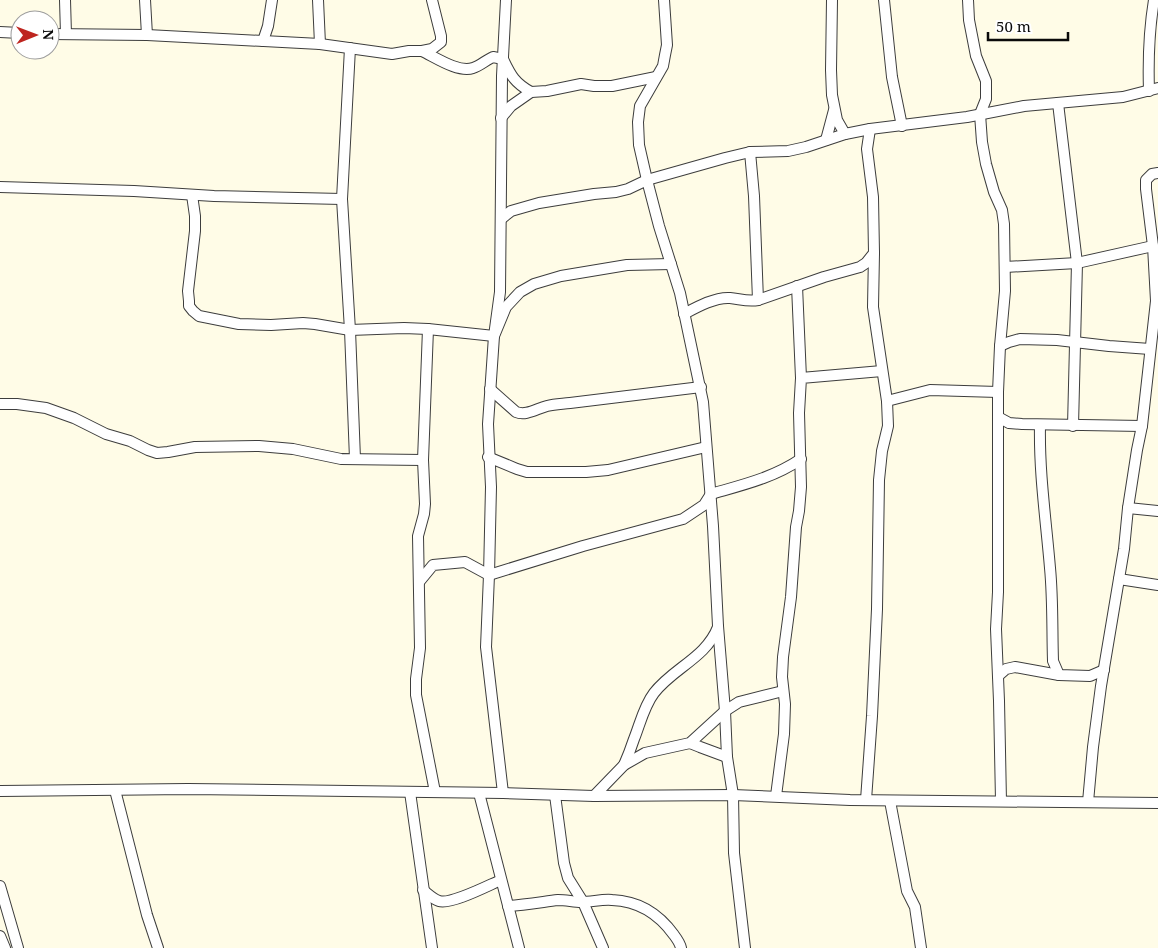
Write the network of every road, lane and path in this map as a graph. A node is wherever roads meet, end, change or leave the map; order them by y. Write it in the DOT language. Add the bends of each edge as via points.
graph roads {
  1 [pos="65,0"];
  2 [pos="145,0"];
  3 [pos="272,0"];
  4 [pos="318,0"];
  5 [pos="432,0"];
  6 [pos="506,0"];
  7 [pos="664,0"];
  8 [pos="832,0"];
  9 [pos="884,0"];
  10 [pos="968,0"];
  11 [pos="1154,0"];
  12 [pos="60,34"];
  13 [pos="66,34"];
  14 [pos="147,35"];
  15 [pos="262,41"];
  16 [pos="320,44"];
  17 [pos="350,48"];
  18 [pos="422,51"];
  19 [pos="503,59"];
  20 [pos="656,77"];
  21 [pos="1153,89"];
  22 [pos="531,92"];
  23 [pos="1058,103"];
  24 [pos="835,107"];
  25 [pos="980,114"];
  26 [pos="501,118"];
  27 [pos="902,126"];
  28 [pos="870,129"];
  29 [pos="845,134"];
  30 [pos="826,140"];
  31 [pos="750,152"];
  32 [pos="1158,173"];
  33 [pos="647,180"];
  34 [pos="0,187"];
  35 [pos="192,195"];
  36 [pos="342,199"];
  37 [pos="501,203"];
  38 [pos="510,211"];
  39 [pos="501,220"];
  40 [pos="1154,241"];
  41 [pos="874,253"];
  42 [pos="1077,262"];
  43 [pos="671,264"];
  44 [pos="1005,267"];
  45 [pos="797,286"];
  46 [pos="758,300"];
  47 [pos="1157,301"];
  48 [pos="684,314"];
  49 [pos="428,329"];
  50 [pos="350,330"];
  51 [pos="494,336"];
  52 [pos="1076,343"];
  53 [pos="1000,346"];
  54 [pos="1150,349"];
  55 [pos="882,371"];
  56 [pos="801,378"];
  57 [pos="701,387"];
  58 [pos="490,389"];
  59 [pos="998,392"];
  60 [pos="887,401"];
  61 [pos="0,404"];
  62 [pos="998,417"];
  63 [pos="1040,425"];
  64 [pos="1073,426"];
  65 [pos="1142,426"];
  66 [pos="706,447"];
  67 [pos="488,457"];
  68 [pos="355,459"];
  69 [pos="801,459"];
  70 [pos="423,460"];
  71 [pos="711,494"];
  72 [pos="1128,508"];
  73 [pos="1158,511"];
  74 [pos="489,575"];
  75 [pos="1119,579"];
  76 [pos="419,582"];
  77 [pos="1158,585"];
  78 [pos="718,626"];
  79 [pos="1053,661"];
  80 [pos="1104,670"];
  81 [pos="1042,672"];
  82 [pos="1059,675"];
  83 [pos="998,676"];
  84 [pos="1090,676"];
  85 [pos="1101,686"];
  86 [pos="783,691"];
  87 [pos="725,711"];
  88 [pos="690,742"];
  89 [pos="728,757"];
  90 [pos="624,765"];
  91 [pos="115,790"];
  92 [pos="0,791"];
  93 [pos="410,792"];
  94 [pos="435,792"];
  95 [pos="479,793"];
  96 [pos="503,793"];
  97 [pos="733,794"];
  98 [pos="555,795"];
  99 [pos="594,796"];
  100 [pos="776,796"];
  101 [pos="866,800"];
  102 [pos="890,800"];
  103 [pos="1001,801"];
  104 [pos="1088,802"];
  105 [pos="1158,803"];
  106 [pos="502,880"];
  107 [pos="0,886"];
  108 [pos="423,890"];
  109 [pos="583,902"];
  110 [pos="508,906"];
  111 [pos="0,936"];
  112 [pos="5,948"];
  113 [pos="18,948"];
  114 [pos="158,948"];
  115 [pos="432,948"];
  116 [pos="519,948"];
  117 [pos="603,948"];
  118 [pos="681,948"];
  119 [pos="746,948"];
  120 [pos="922,948"];
  1 -- 13 [label="street"];
  2 -- 14 [label="street"];
  3 -- 15 [label="street"];
  4 -- 16 [label="street"];
  5 -- 18 [label="street" via="441,42"];
  6 -- 19 [label="street"];
  7 -- 20 [label="street" via="666,55"];
  8 -- 24 [label="street" via="831,70"];
  9 -- 27 [label="street" via="892,77"];
  10 -- 25 [label="street" via="976,56 986,81 986,99"];
  11 -- 21 [label="street" via="1148,52"];
  12 -- 13 [label="street"];
  13 -- 14 [label="street"];
  14 -- 15 [label="street"];
  15 -- 16 [label="street"];
  16 -- 17 [label="street"];
  17 -- 18 [label="street" via="392,54"];
  17 -- 36 [label="street"];
  18 -- 19 [label="street" via="467,70 493,57"];
  19 -- 22 [label="street" via="520,86"];
  19 -- 26 [label="street"];
  20 -- 22 [label="street" via="612,86 580,84"];
  20 -- 33 [label="street" via="640,106 638,122"];
  21 -- 23 [label="street" via="1123,97"];
  22 -- 26 [label="street" via="511,106"];
  23 -- 25 [label="street"];
  23 -- 42 [label="street"];
  24 -- 29 [label="street"];
  24 -- 30 [label="street"];
  25 -- 27 [label="street"];
  25 -- 44 [label="street" via="986,164 1002,210"];
  26 -- 37 [label="street"];
  27 -- 28 [label="street"];
  28 -- 29 [label="street"];
  28 -- 41 [label="street" via="867,149 873,197"];
  29 -- 30 [label="street"];
  30 -- 31 [label="street" via="788,151"];
  31 -- 33 [label="street"];
  31 -- 46 [label="street"];
  32 -- 40 [label="street" via="1146,180"];
  33 -- 38 [label="street" via="616,192 551,200"];
  33 -- 43 [label="street"];
  34 -- 35 [label="street"];
  35 -- 36 [label="street"];
  35 -- 50 [label="street" via="195,232 188,291 193,311 199,316 239,324 303,323"];
  36 -- 50 [label="street"];
  37 -- 38 [label="street"];
  37 -- 39 [label="street"];
  38 -- 39 [label="street"];
  39 -- 51 [label="street" via="500,292"];
  40 -- 42 [label="street"];
  40 -- 47 [label="street"];
  41 -- 45 [label="street" via="860,267"];
  41 -- 55 [label="street" via="873,307"];
  42 -- 44 [label="street"];
  42 -- 52 [label="street"];
  43 -- 48 [label="street"];
  43 -- 51 [label="street" via="627,265 534,284 520,292 506,308"];
  44 -- 53 [label="street"];
  45 -- 46 [label="street"];
  45 -- 56 [label="street"];
  46 -- 48 [label="street" via="719,299"];
  47 -- 54 [label="street"];
  48 -- 57 [label="street"];
  49 -- 50 [label="street"];
  49 -- 51 [label="street"];
  49 -- 70 [label="street"];
  50 -- 68 [label="street"];
  51 -- 58 [label="street"];
  52 -- 53 [label="street" via="1020,339"];
  52 -- 54 [label="street"];
  52 -- 64 [label="street"];
  53 -- 59 [label="street"];
  54 -- 65 [label="street"];
  55 -- 56 [label="street"];
  55 -- 60 [label="street"];
  56 -- 69 [label="street"];
  57 -- 58 [label="street" via="558,404 527,413 516,412"];
  57 -- 66 [label="street"];
  58 -- 67 [label="street"];
  59 -- 60 [label="street" via="930,390"];
  59 -- 62 [label="street"];
  60 -- 101 [label="street" via="888,426 879,480 877,609"];
  61 -- 68 [label="street" via="46,408 157,453 195,447 258,446"];
  62 -- 63 [label="street" via="1009,423"];
  62 -- 83 [label="street"];
  63 -- 64 [label="street"];
  63 -- 79 [label="street"];
  64 -- 65 [label="street"];
  65 -- 72 [label="street"];
  66 -- 67 [label="street" via="608,470 586,472 527,472"];
  66 -- 71 [label="street"];
  67 -- 74 [label="street" via="491,487"];
  68 -- 70 [label="street"];
  69 -- 71 [label="street" via="765,478"];
  69 -- 86 [label="street" via="799,511 783,657"];
  70 -- 76 [label="street" via="425,504 418,536"];
  71 -- 74 [label="street" via="704,505 683,519"];
  71 -- 78 [label="street"];
  72 -- 73 [label="street"];
  72 -- 75 [label="street"];
  74 -- 76 [label="street" via="465,562 433,565"];
  74 -- 96 [label="street" via="486,647"];
  75 -- 77 [label="street"];
  75 -- 80 [label="street"];
  76 -- 94 [label="street" via="420,648 416,695"];
  78 -- 87 [label="street"];
  78 -- 90 [label="street" via="708,646 653,694"];
  79 -- 81 [label="street"];
  79 -- 82 [label="street"];
  80 -- 84 [label="street"];
  80 -- 85 [label="street"];
  81 -- 82 [label="street"];
  81 -- 83 [label="street" via="1015,667"];
  82 -- 84 [label="street"];
  83 -- 103 [label="street"];
  84 -- 85 [label="street"];
  85 -- 104 [label="street"];
  86 -- 87 [label="street" via="744,700"];
  86 -- 100 [label="street" via="784,734"];
  87 -- 88 [label="street"];
  87 -- 89 [label="street"];
  88 -- 89 [label="street"];
  88 -- 90 [label="street" via="646,753"];
  89 -- 97 [label="street"];
  90 -- 99 [label="street"];
  91 -- 92 [label="street"];
  91 -- 93 [label="street"];
  91 -- 114 [label="street" via="146,915"];
  93 -- 94 [label="street"];
  93 -- 108 [label="street"];
  94 -- 95 [label="street"];
  95 -- 96 [label="street"];
  95 -- 106 [label="street"];
  96 -- 98 [label="street"];
  97 -- 99 [label="street"];
  97 -- 100 [label="street"];
  97 -- 119 [label="street" via="734,853"];
  98 -- 99 [label="street"];
  98 -- 109 [label="street" via="564,863 568,878"];
  100 -- 101 [label="street"];
  101 -- 102 [label="street"];
  102 -- 103 [label="street"];
  102 -- 120 [label="street" via="907,892 915,906"];
  103 -- 104 [label="street"];
  104 -- 105 [label="street"];
  106 -- 108 [label="street" via="446,902 438,901"];
  106 -- 110 [label="street"];
  107 -- 113 [label="street"];
  108 -- 115 [label="street"];
  109 -- 110 [label="street" via="559,900"];
  109 -- 117 [label="street"];
  109 -- 118 [label="street" via="615,900 644,907 658,916"];
  110 -- 116 [label="street"];
  111 -- 112 [label="street"];
}
